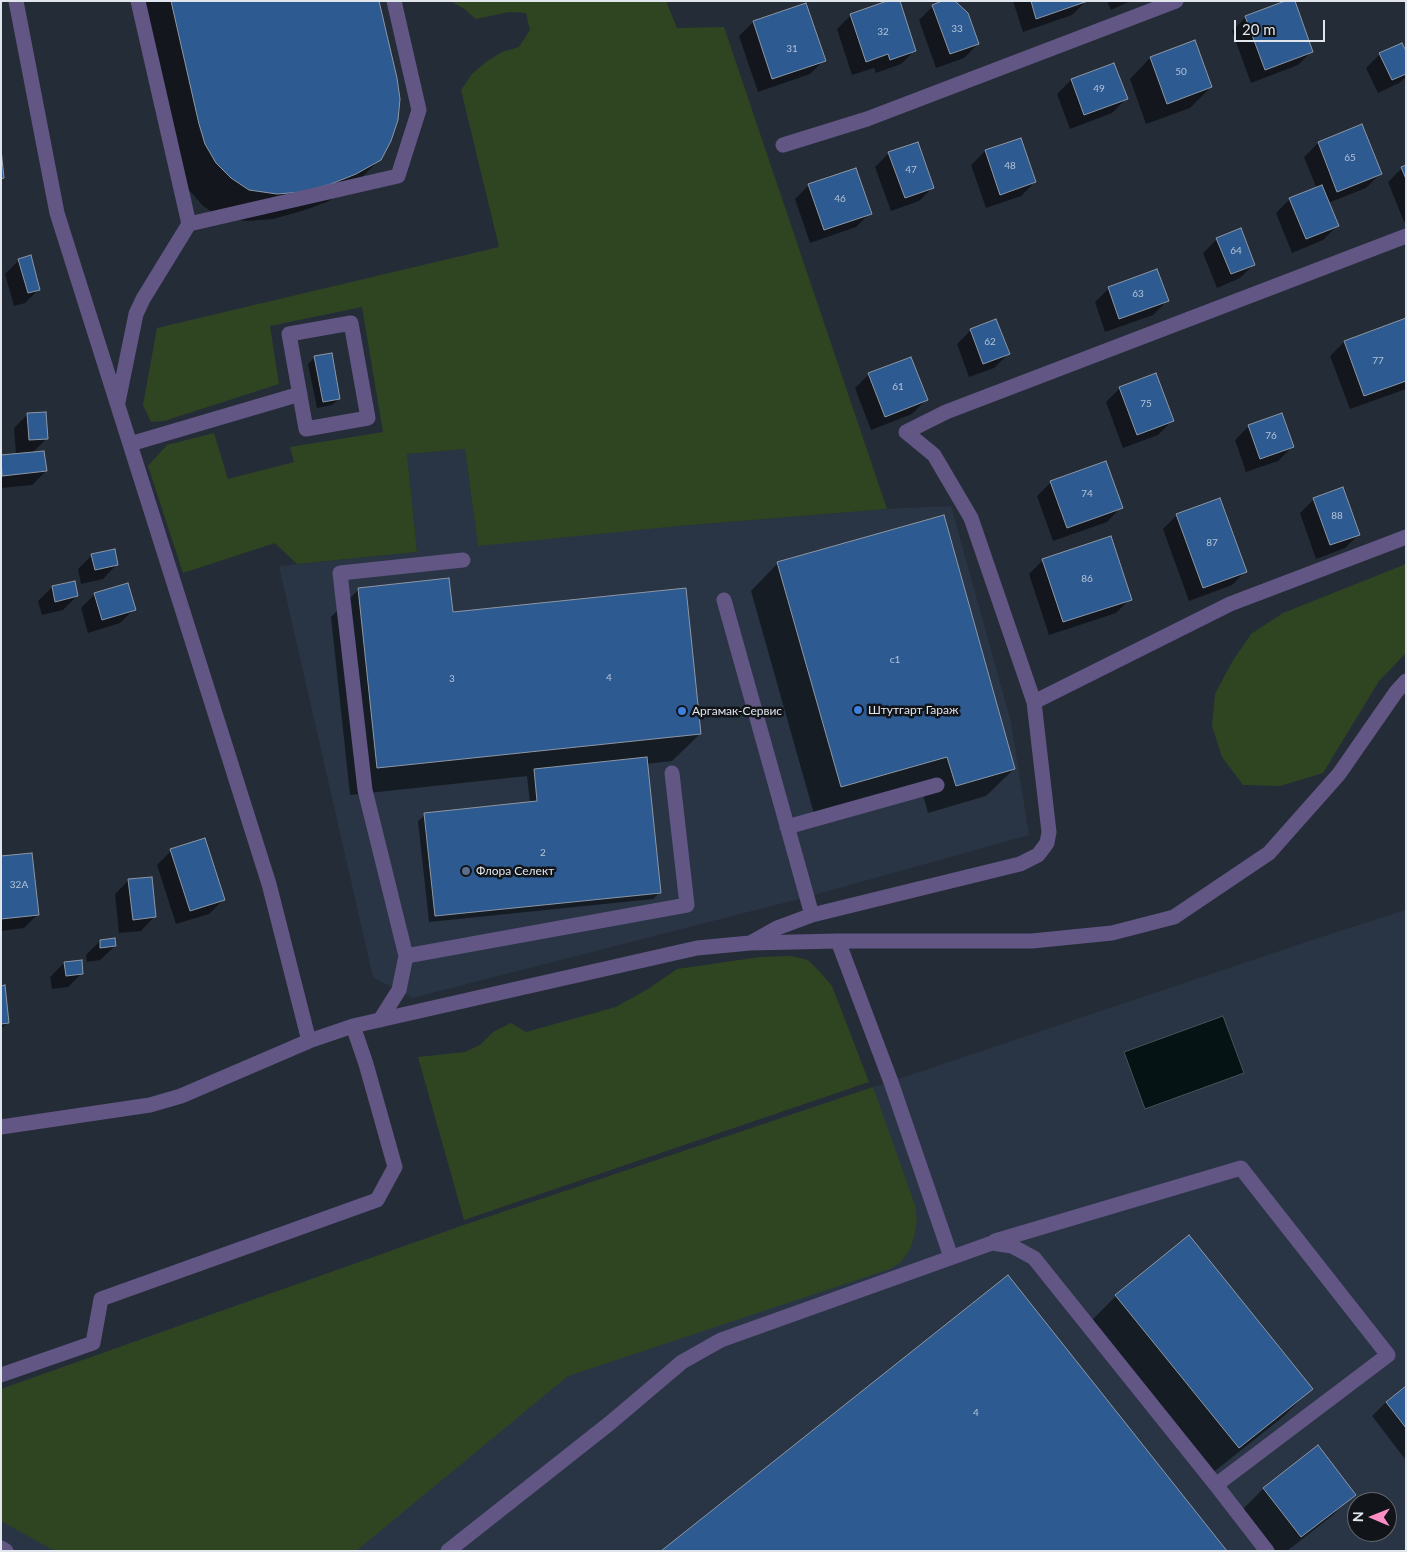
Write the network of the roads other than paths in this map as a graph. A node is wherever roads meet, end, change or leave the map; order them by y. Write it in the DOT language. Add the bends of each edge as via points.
graph roads {
  1 [pos="16,1"];
  2 [pos="138,1"];
  3 [pos="394,1"];
  4 [pos="1176,1"];
  5 [pos="783,145"];
  6 [pos="189,224"];
  7 [pos="1406,236"];
  8 [pos="300,394"];
  9 [pos="117,405"];
  10 [pos="130,444"];
  11 [pos="1406,537"];
  12 [pos="463,560"];
  13 [pos="724,600"];
  14 [pos="1406,681"];
  15 [pos="1034,702"];
  16 [pos="672,773"];
  17 [pos="937,785"];
  18 [pos="787,827"];
  19 [pos="812,914"];
  20 [pos="838,941"];
  21 [pos="750,943"];
  22 [pos="406,956"];
  23 [pos="380,1020"];
  24 [pos="353,1026"];
  25 [pos="309,1041"];
  26 [pos="1,1127"];
  27 [pos="992,1243"];
  28 [pos="952,1257"];
  29 [pos="1,1375"];
  30 [pos="1216,1485"];
  31 [pos="1,1548"];
  32 [pos="6,1551"];
  33 [pos="448,1551"];
  34 [pos="1267,1551"];
  1 -- 9 [label="street" via="57,213"];
  2 -- 6 [label="street"];
  3 -- 6 [label="street" via="419,110 398,176"];
  4 -- 5 [label="street" via="866,119"];
  6 -- 9 [label="street" via="136,314"];
  7 -- 15 [label="street" via="946,412 906,432 934,455 971,518"];
  8 -- 8 [label="street" via="289,334 351,323 368,418 306,429"];
  8 -- 10 [label="street"];
  9 -- 10 [label="street"];
  10 -- 25 [label="street" via="269,884"];
  11 -- 15 [label="street" via="1230,604"];
  12 -- 22 [label="street" via="340,573 365,790"];
  13 -- 18 [label="street"];
  14 -- 20 [label="street" via="1339,774 1269,853 1174,916 1112,933 1032,941"];
  15 -- 19 [label="street" via="1049,832 1047,843 1038,854 1020,864"];
  16 -- 22 [label="street" via="687,905"];
  17 -- 18 [label="street"];
  18 -- 19 [label="street"];
  19 -- 21 [label="street"];
  20 -- 21 [label="street"];
  20 -- 28 [label="street"];
  21 -- 23 [label="street" via="697,948"];
  22 -- 23 [label="street" via="399,990"];
  23 -- 24 [label="street"];
  24 -- 25 [label="street"];
  24 -- 29 [label="street" via="395,1167 377,1200 101,1299 92,1343"];
  25 -- 26 [label="street" via="181,1096 119,1110"];
  27 -- 28 [label="street"];
  27 -- 30 [label="street" via="1012,1246 1034,1258"];
  27 -- 30 [label="street" via="1241,1168 1388,1355"];
  28 -- 33 [label="street" via="721,1340 682,1362"];
  30 -- 34 [label="street"];
  31 -- 32 [label="street"];
}
